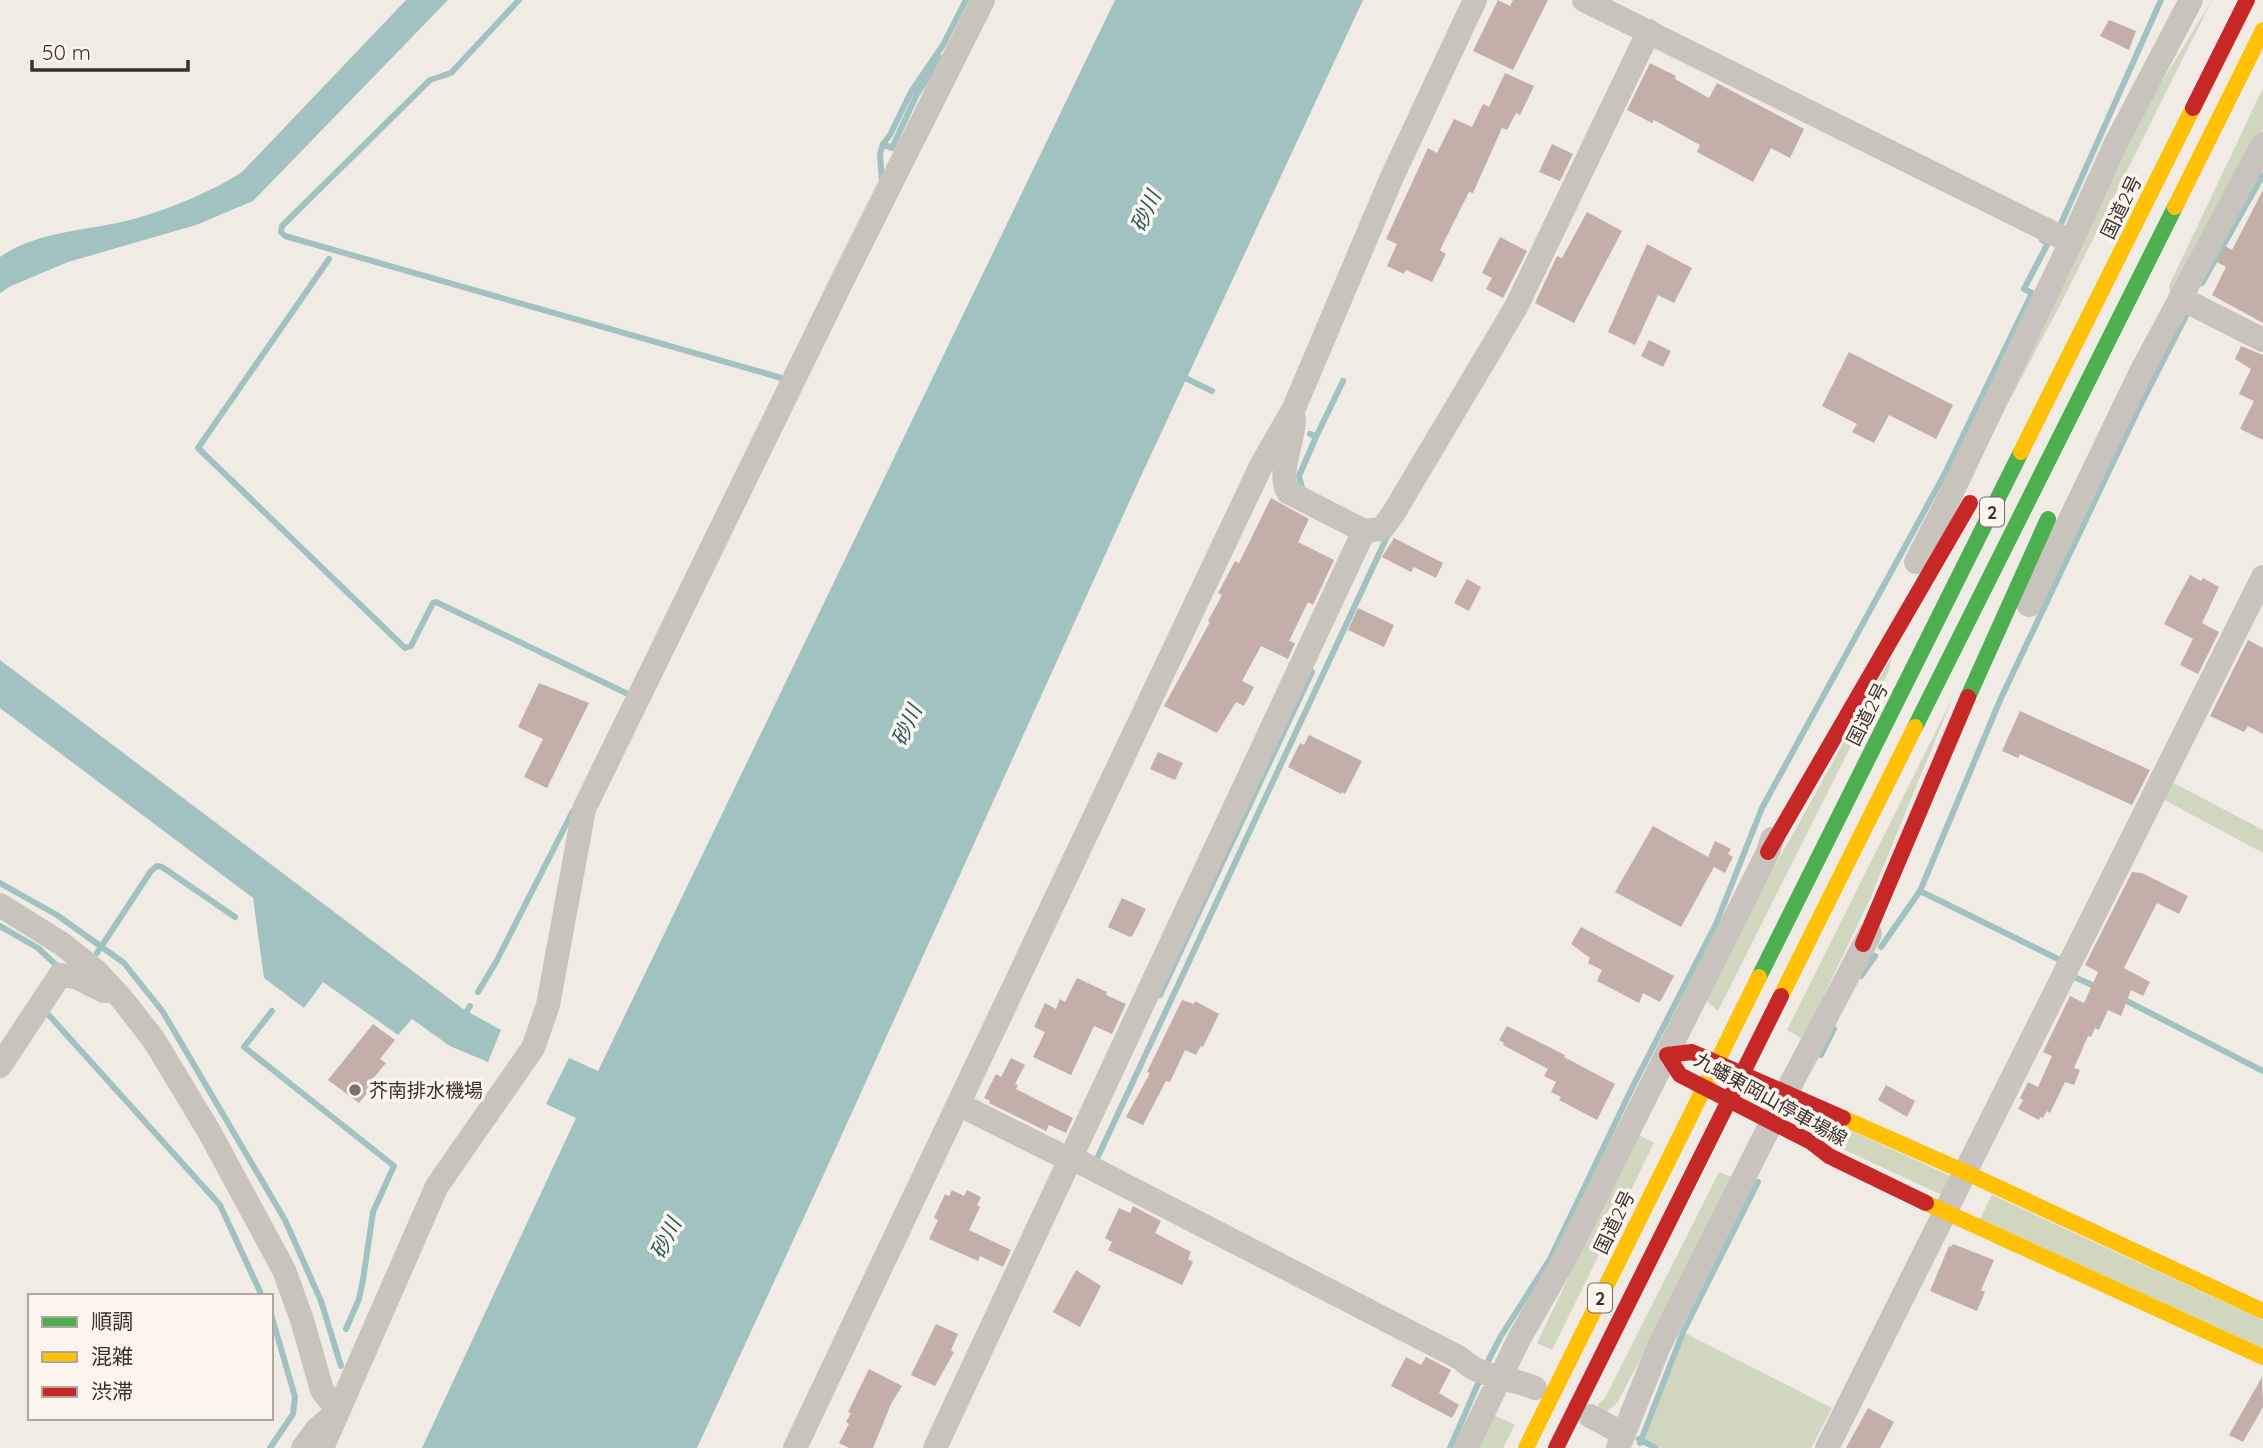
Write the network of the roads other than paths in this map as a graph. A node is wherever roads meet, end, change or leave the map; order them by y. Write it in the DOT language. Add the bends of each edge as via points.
graph roads {
  1 [pos="983,0"];
  2 [pos="1475,0"];
  3 [pos="1584,0"];
  4 [pos="2191,0"];
  5 [pos="2247,0"];
  6 [pos="1618,11"];
  7 [pos="2263,30"];
  8 [pos="1646,37"];
  9 [pos="2263,46"];
  10 [pos="2263,144"];
  11 [pos="2071,242"];
  12 [pos="2171,252"];
  13 [pos="2188,302"];
  14 [pos="2087,323"];
  15 [pos="2263,340"];
  16 [pos="2045,371"];
  17 [pos="1294,408"];
  18 [pos="1980,485"];
  19 [pos="2054,505"];
  20 [pos="1364,531"];
  21 [pos="2263,577"];
  22 [pos="1768,852"];
  23 [pos="0,905"];
  24 [pos="1863,944"];
  25 [pos="122,999"];
  26 [pos="1667,1055"];
  27 [pos="0,1066"];
  28 [pos="1787,1094"];
  29 [pos="958,1104"];
  30 [pos="1773,1122"];
  31 [pos="1829,1156"];
  32 [pos="1756,1157"];
  33 [pos="1074,1160"];
  34 [pos="1965,1172"];
  35 [pos="1945,1212"];
  36 [pos="2263,1311"];
  37 [pos="2263,1357"];
  38 [pos="1489,1374"];
  39 [pos="1535,1388"];
  40 [pos="338,1411"];
  41 [pos="1590,1416"];
  42 [pos="1622,1443"];
  43 [pos="303,1448"];
  44 [pos="322,1448"];
  45 [pos="796,1448"];
  46 [pos="935,1448"];
  47 [pos="1466,1448"];
  48 [pos="1526,1448"];
  49 [pos="1556,1448"];
  50 [pos="1827,1448"];
  1 -- 40 [label="street" via="584,809 548,1005 533,1048 436,1186"];
  2 -- 17 [label="street" via="1392,177"];
  3 -- 6 [label="street"];
  4 -- 11 [label="street" via="2116,143"];
  5 -- 14 [label="main road, 国道2号 / 2"];
  6 -- 8 [label="street"];
  7 -- 49 [label="main road, 2"];
  8 -- 11 [label="street"];
  8 -- 20 [label="street" via="1516,307 1394,514 1382,529"];
  9 -- 12 [label="main road"];
  10 -- 13 [label="street"];
  11 -- 22 [label="street" via="1952,492 1786,796"];
  13 -- 15 [label="street"];
  13 -- 24 [label="street" via="2134,386 2001,662 1901,890"];
  14 -- 16 [label="main road"];
  14 -- 48 [label="main road, 国道2号 / 2"];
  17 -- 20 [label="street" via="1284,485 1288,492"];
  17 -- 29 [label="street" via="1262,464"];
  18 -- 22 [label="main road"];
  19 -- 24 [label="main road"];
  20 -- 33 [label="street"];
  21 -- 34 [label="street"];
  22 -- 26 [label="street"];
  23 -- 25 [label="street" via="62,944"];
  24 -- 28 [label="street"];
  25 -- 27 [label="street" via="76,977 60,975"];
  25 -- 40 [label="street" via="154,1040 257,1217 284,1270 322,1390"];
  26 -- 28 [label="main road, 九蟠東岡山停車場線" via="1692,1052"];
  26 -- 30 [label="main road, 九蟠東岡山停車場線" via="1680,1075"];
  26 -- 38 [label="street" via="1563,1262 1518,1339"];
  28 -- 30 [label="street"];
  28 -- 34 [label="main road, 九蟠東岡山停車場線"];
  29 -- 33 [label="street"];
  29 -- 45 [label="street"];
  30 -- 31 [label="main road, 九蟠東岡山停車場線"];
  30 -- 32 [label="street"];
  31 -- 32 [label="street" via="1786,1146"];
  31 -- 35 [label="main road, 九蟠東岡山停車場線"];
  32 -- 42 [label="street" via="1659,1346"];
  33 -- 38 [label="street"];
  33 -- 46 [label="street"];
  34 -- 35 [label="street"];
  34 -- 36 [label="main road, 九蟠東岡山停車場線"];
  35 -- 37 [label="main road, 九蟠東岡山停車場線"];
  35 -- 50 [label="street"];
  38 -- 39 [label="street"];
  38 -- 47 [label="street"];
  40 -- 43 [label="street"];
  40 -- 44 [label="street"];
  41 -- 42 [label="street"];
}
